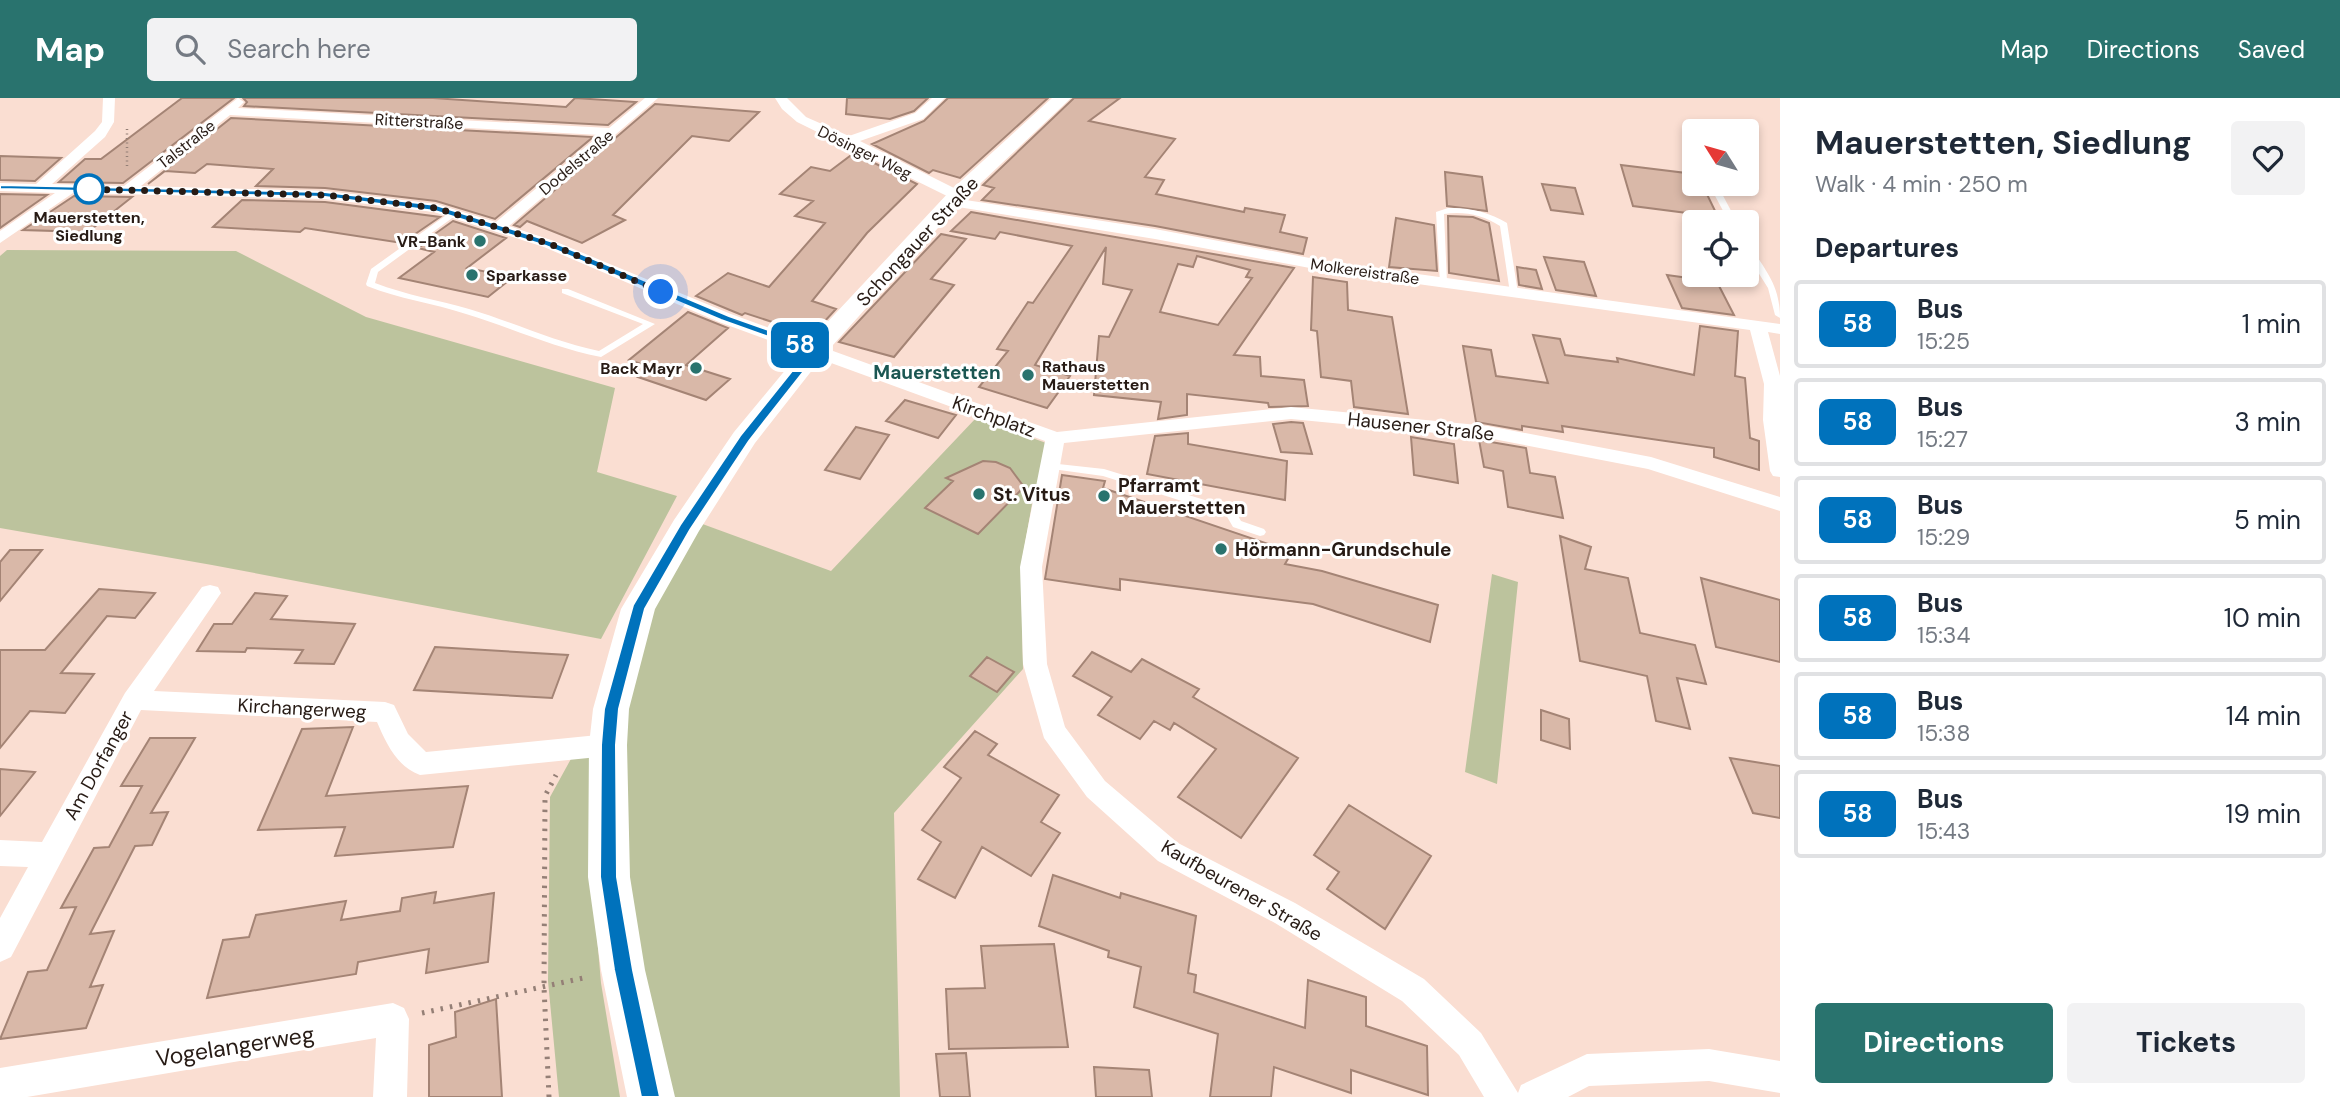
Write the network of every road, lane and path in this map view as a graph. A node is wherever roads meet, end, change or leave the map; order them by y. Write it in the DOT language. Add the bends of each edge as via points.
graph roads {
  1 [pos="109,98"];
  2 [pos="243,98"];
  3 [pos="652,98"];
  4 [pos="781,98"];
  5 [pos="939,98"];
  6 [pos="1062,98"];
  7 [pos="227,111"];
  8 [pos="127,119"];
  9 [pos="612,132"];
  10 [pos="848,141"];
  11 [pos="0,187"];
  12 [pos="39,188"];
  13 [pos="71,188"];
  14 [pos="107,189"];
  15 [pos="128,190"];
  16 [pos="955,198"];
  17 [pos="454,213"];
  18 [pos="500,226"];
  19 [pos="0,238"];
  20 [pos="1759,266"];
  21 [pos="1443,282"];
  22 [pos="565,291"];
  23 [pos="1514,293"];
  24 [pos="1780,315"];
  25 [pos="1757,324"];
  26 [pos="1780,329"];
  27 [pos="815,350"];
  28 [pos="1055,438"];
  29 [pos="1049,466"];
  30 [pos="1780,471"];
  31 [pos="1780,504"];
  32 [pos="1260,532"];
  33 [pos="210,593"];
  34 [pos="134,700"];
  35 [pos="608,745"];
  36 [pos="571,748"];
  37 [pos="0,853"];
  38 [pos="47,855"];
  39 [pos="0,947"];
  40 [pos="623,970"];
  41 [pos="544,987"];
  42 [pos="393,1019"];
  43 [pos="1780,1077"];
  44 [pos="0,1085"];
  45 [pos="390,1097"];
  46 [pos="549,1097"];
  47 [pos="650,1097"];
  48 [pos="1503,1097"];
  49 [pos="1533,1097"];
  1 -- 12 [label="street" via="108,121 100,134"];
  2 -- 7 [label="street, Talstraße"];
  3 -- 9 [label="street, Dodelstraße"];
  4 -- 10 [label="street, Dösinger Weg" via="813,127"];
  5 -- 10 [label="street" via="919,116"];
  6 -- 16 [label="main road, Schongauer Straße"];
  7 -- 9 [label="street, Ritterstraße"];
  7 -- 15 [label="street, Talstraße"];
  8 -- 14 [label="path" via="127,168"];
  9 -- 18 [label="street, Dodelstraße"];
  10 -- 16 [label="street, Dösinger Weg"];
  11 -- 12 [label="street"];
  12 -- 13 [label="street"];
  13 -- 14 [label="street"];
  13 -- 19 [label="street"];
  14 -- 15 [label="street"];
  15 -- 17 [label="street" via="325,195"];
  16 -- 21 [label="street, Molkereistraße" via="1331,267"];
  16 -- 27 [label="main road, Schongauer Straße"];
  17 -- 18 [label="street"];
  17 -- 22 [label="lane" via="374,271 370,284 399,296 476,314 569,349 601,354 650,324"];
  18 -- 27 [label="street"];
  20 -- 24 [label="lane"];
  21 -- 23 [label="street, Molkereistraße"];
  21 -- 23 [label="lane" via="1440,212 1450,210 1495,217 1504,225"];
  23 -- 25 [label="street, Molkereistraße"];
  25 -- 26 [label="street, Molkereistraße"];
  25 -- 30 [label="street" via="1773,384"];
  27 -- 28 [label="street, Kirchplatz"];
  27 -- 35 [label="main road, Schongauer Straße" via="744,438 638,609 611,709"];
  28 -- 29 [label="street, Kaufbeurener Straße"];
  28 -- 31 [label="street, Hausener Straße" via="1291,413 1502,434 1651,463"];
  29 -- 32 [label="lane" via="1104,473 1195,499 1230,512 1237,524"];
  29 -- 48 [label="street, Kaufbeurener Straße" via="1031,567 1035,664 1053,730 1096,789 1168,852 1286,914 1413,990 1470,1044"];
  33 -- 34 [label="street, Am Dorfanger"];
  34 -- 36 [label="street, Kirchangerweg" via="385,712 398,741 420,764"];
  34 -- 38 [label="street, Am Dorfanger"];
  35 -- 36 [label="street, Kirchangerweg"];
  35 -- 40 [label="main road, Schongauer Straße" via="609,877"];
  36 -- 41 [label="path" via="545,796"];
  37 -- 38 [label="street"];
  38 -- 39 [label="street, Am Dorfanger"];
  40 -- 41 [label="path"];
  40 -- 47 [label="main road, Schongauer Straße"];
  41 -- 42 [label="path"];
  41 -- 46 [label="path"];
  42 -- 44 [label="street, Vogelangerweg"];
  42 -- 45 [label="street"];
  43 -- 49 [label="street" via="1709,1065 1587,1070"];
}
